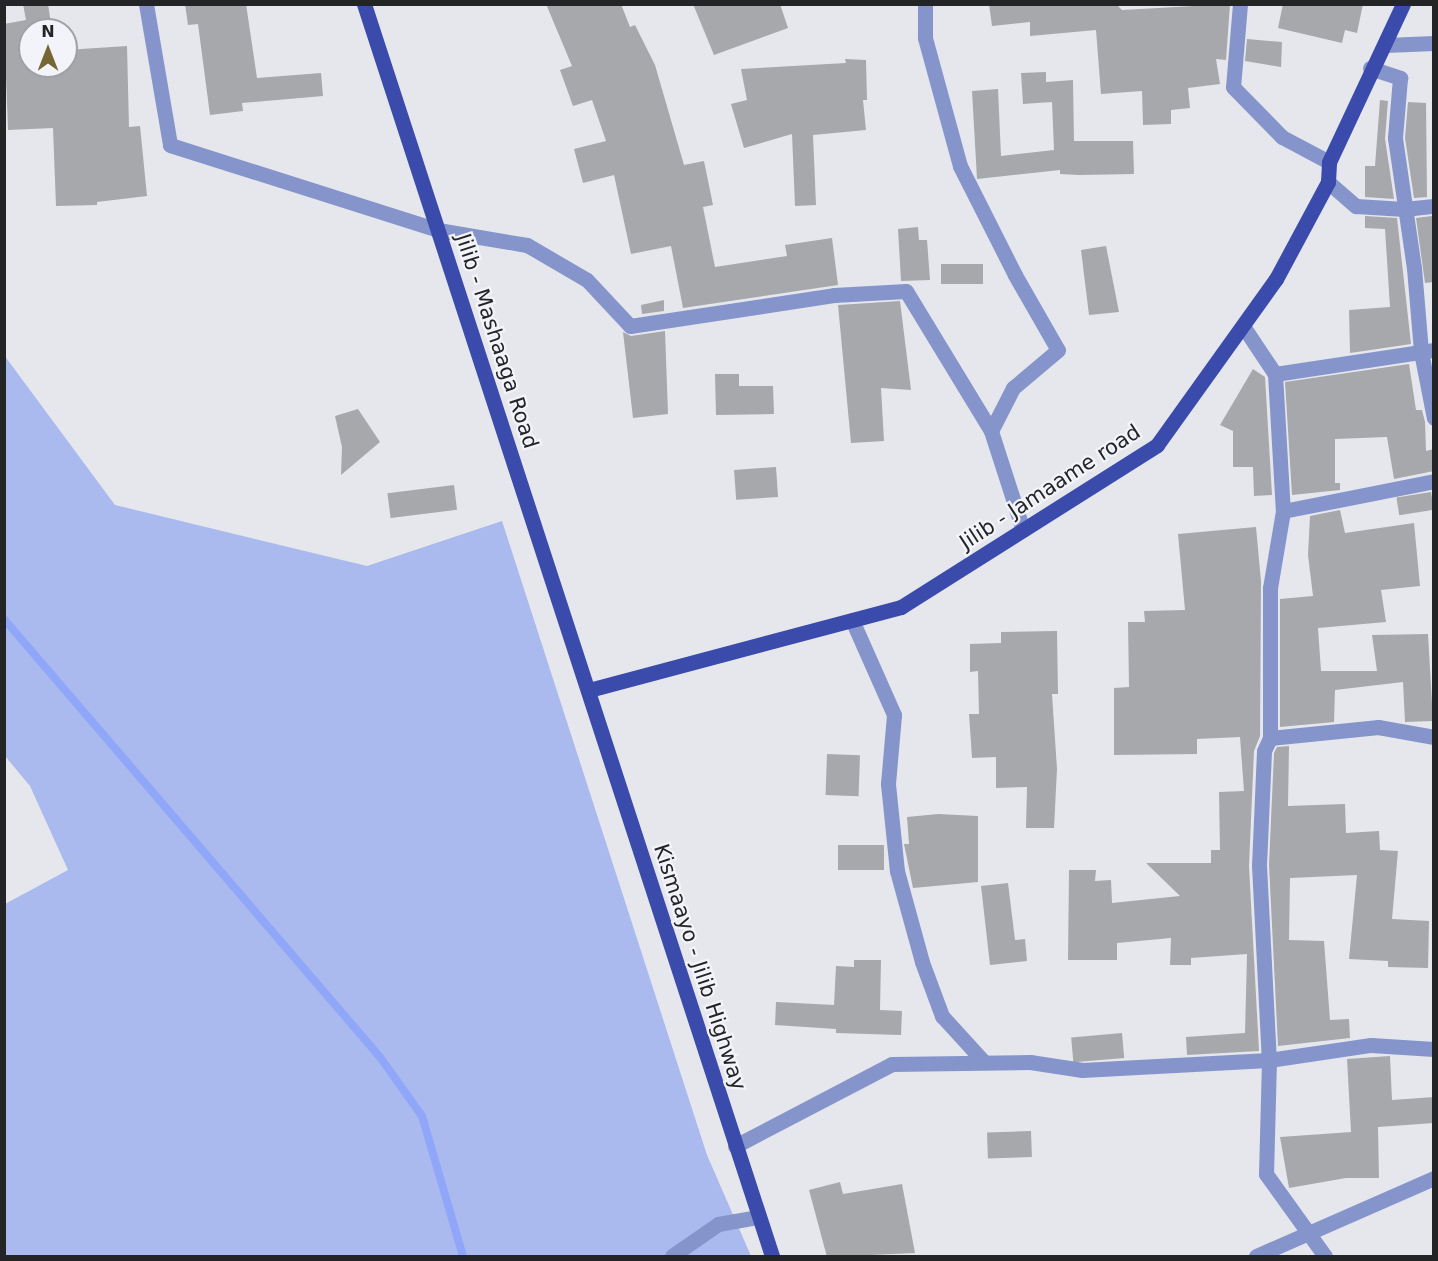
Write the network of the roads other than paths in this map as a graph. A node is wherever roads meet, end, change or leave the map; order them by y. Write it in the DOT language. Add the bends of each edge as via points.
graph roads {
  1 [pos="146,4"];
  2 [pos="364,4"];
  3 [pos="925,4"];
  4 [pos="1240,4"];
  5 [pos="1403,4"];
  6 [pos="1434,43"];
  7 [pos="1384,45"];
  8 [pos="1370,68"];
  9 [pos="1329,162"];
  10 [pos="1328,182"];
  11 [pos="1434,206"];
  12 [pos="1404,209"];
  13 [pos="438,230"];
  14 [pos="1243,326"];
  15 [pos="1427,351"];
  16 [pos="1275,374"];
  17 [pos="1434,418"];
  18 [pos="991,430"];
  19 [pos="1434,481"];
  20 [pos="1283,511"];
  21 [pos="1023,530"];
  22 [pos="852,620"];
  23 [pos="590,690"];
  24 [pos="1434,737"];
  25 [pos="1270,738"];
  26 [pos="1434,1050"];
  27 [pos="1269,1060"];
  28 [pos="984,1062"];
  29 [pos="735,1146"];
  30 [pos="1434,1178"];
  31 [pos="758,1217"];
  32 [pos="1306,1232"];
  33 [pos="672,1257"];
  34 [pos="772,1257"];
  35 [pos="1256,1257"];
  36 [pos="1325,1257"];
  1 -- 13 [label="street" via="170,145"];
  2 -- 13 [label="main road, Jilib - Mashaaga Road"];
  3 -- 18 [label="street" via="925,38 960,166 1058,350 1013,388"];
  4 -- 9 [label="street" via="1233,87 1282,137"];
  5 -- 7 [label="main road, Jilib - Jamaame road"];
  6 -- 7 [label="street"];
  7 -- 8 [label="main road, Jilib - Jamaame road"];
  8 -- 9 [label="main road, Jilib - Jamaame road"];
  8 -- 12 [label="street" via="1400,78 1395,138"];
  9 -- 10 [label="main road, Jilib - Jamaame road"];
  10 -- 12 [label="street" via="1356,206"];
  10 -- 14 [label="main road, Jilib - Jamaame road" via="1276,279"];
  11 -- 12 [label="street"];
  12 -- 15 [label="street"];
  13 -- 18 [label="street" via="527,245 587,280 630,326 834,295 906,291"];
  13 -- 23 [label="main road, Jilib - Mashaaga Road"];
  14 -- 16 [label="street"];
  14 -- 21 [label="main road, Jilib - Jamaame road" via="1157,445"];
  15 -- 16 [label="street"];
  15 -- 17 [label="street"];
  16 -- 20 [label="street"];
  18 -- 21 [label="street"];
  19 -- 20 [label="street"];
  20 -- 25 [label="street" via="1270,588"];
  21 -- 22 [label="main road, Jilib - Jamaame road" via="901,607"];
  22 -- 23 [label="main road, Jilib - Jamaame road"];
  22 -- 28 [label="street" via="894,715 888,784 897,871 922,962 942,1017"];
  23 -- 29 [label="main road, Kismaayo - Jilib Highway"];
  24 -- 25 [label="street" via="1378,727"];
  25 -- 27 [label="street" via="1264,751 1259,865"];
  26 -- 27 [label="street" via="1371,1045"];
  27 -- 28 [label="street" via="1082,1070 1030,1062"];
  27 -- 32 [label="street" via="1266,1174"];
  28 -- 29 [label="street" via="892,1064"];
  29 -- 31 [label="main road, Kismaayo - Jilib Highway"];
  30 -- 32 [label="street"];
  31 -- 33 [label="street" via="718,1224"];
  31 -- 34 [label="main road, Kismaayo - Jilib Highway"];
  32 -- 35 [label="street"];
  32 -- 36 [label="street"];
}
